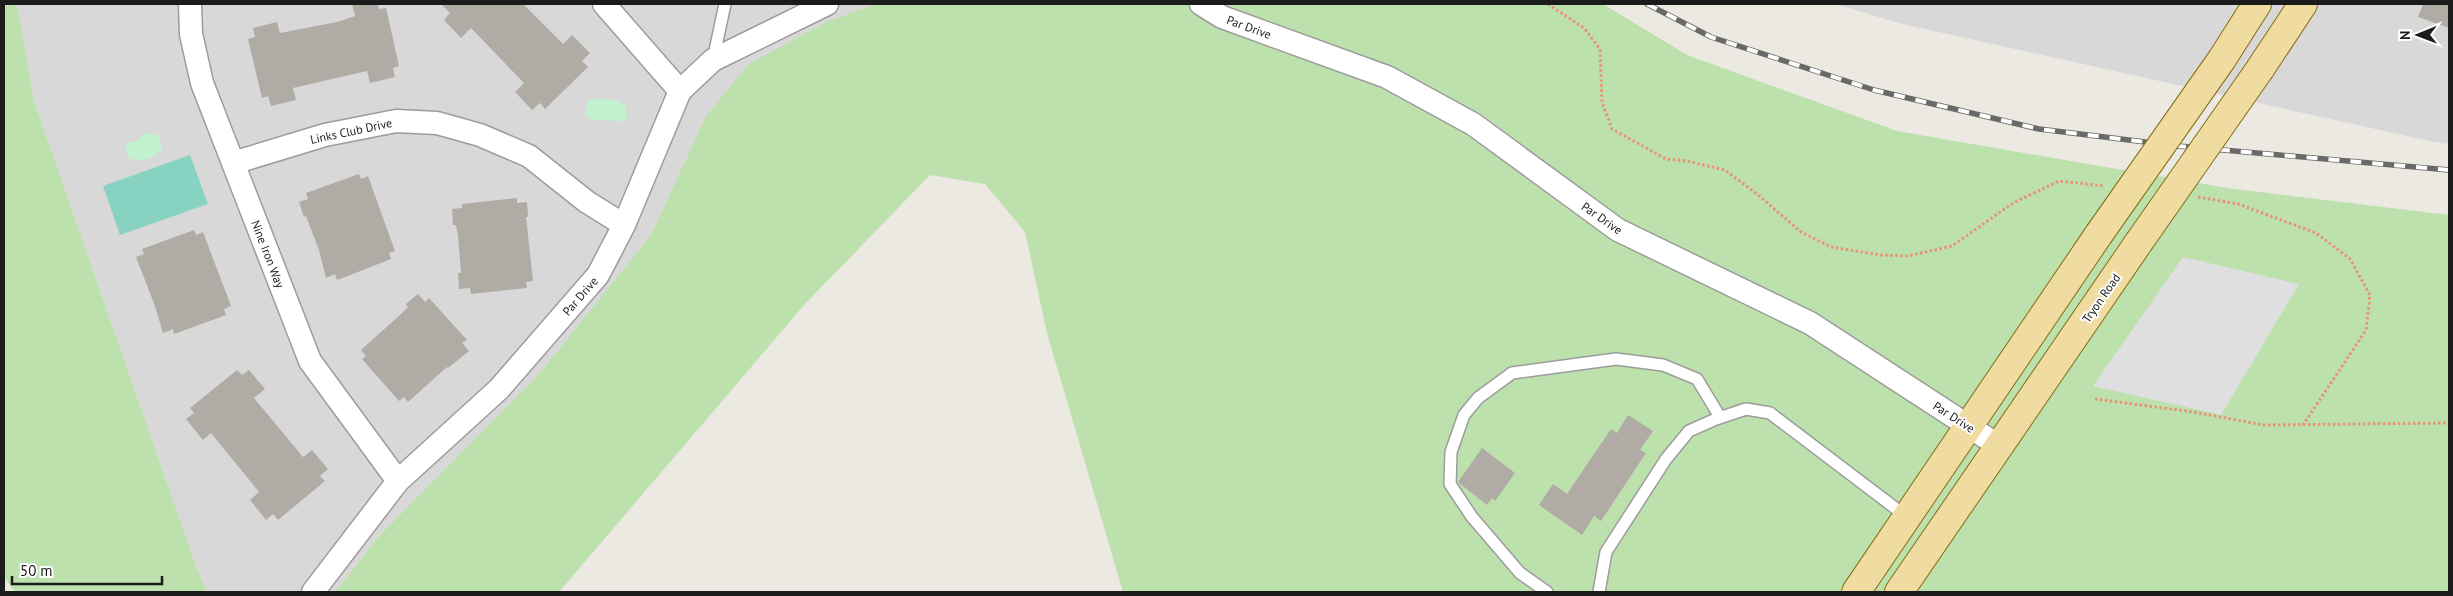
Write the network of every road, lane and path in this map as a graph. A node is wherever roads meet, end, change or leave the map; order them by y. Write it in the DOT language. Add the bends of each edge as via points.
graph roads {
  1 [pos="190,4"];
  2 [pos="604,4"];
  3 [pos="725,4"];
  4 [pos="827,4"];
  5 [pos="1201,4"];
  6 [pos="1548,4"];
  7 [pos="2258,4"];
  8 [pos="2304,4"];
  9 [pos="713,60"];
  10 [pos="680,91"];
  11 [pos="233,163"];
  12 [pos="2109,186"];
  13 [pos="2192,196"];
  14 [pos="624,225"];
  15 [pos="2095,400"];
  16 [pos="1720,417"];
  17 [pos="2449,423"];
  18 [pos="2303,425"];
  19 [pos="1968,427"];
  20 [pos="1998,446"];
  21 [pos="398,481"];
  22 [pos="1907,517"];
  23 [pos="312,592"];
  24 [pos="1547,592"];
  25 [pos="1599,592"];
  26 [pos="1856,592"];
  27 [pos="1899,592"];
  1 -- 11 [label="street, Nine Iron Way" via="192,34 202,83"];
  2 -- 10 [label="street"];
  3 -- 9 [label="lane"];
  4 -- 9 [label="street, Par Drive"];
  5 -- 19 [label="street, Par Drive" via="1222,17 1387,77 1473,124 1618,230 1810,323"];
  6 -- 12 [label="path" via="1584,28 1600,48 1602,102 1612,129 1666,159 1725,170 1800,232 1831,247 1908,256 1952,246 2013,203 2059,181"];
  7 -- 19 [label="main road, bridge"];
  8 -- 20 [label="main road, Tryon Road, bridge"];
  9 -- 10 [label="street, Par Drive"];
  10 -- 14 [label="street, Par Drive"];
  11 -- 14 [label="street, Links Club Drive" via="325,135 396,121 437,123 480,135 529,156 587,202"];
  11 -- 21 [label="street, Nine Iron Way" via="310,362"];
  13 -- 18 [label="path" via="2238,204 2316,233 2350,259 2370,295 2366,330"];
  14 -- 21 [label="street, Par Drive" via="598,275 499,389"];
  15 -- 18 [label="path" via="2194,412 2263,425"];
  16 -- 22 [label="lane" via="1746,409 1770,413"];
  16 -- 24 [label="lane" via="1697,379 1663,365 1616,359 1512,373 1478,398 1464,415 1452,452 1450,484 1472,517 1520,573"];
  16 -- 25 [label="lane" via="1689,431 1666,458 1606,552"];
  17 -- 18 [label="path"];
  19 -- 20 [label="street, Par Drive"];
  19 -- 22 [label="main road"];
  20 -- 27 [label="main road, Tryon Road"];
  21 -- 23 [label="street, Par Drive"];
  22 -- 26 [label="main road"];
}
